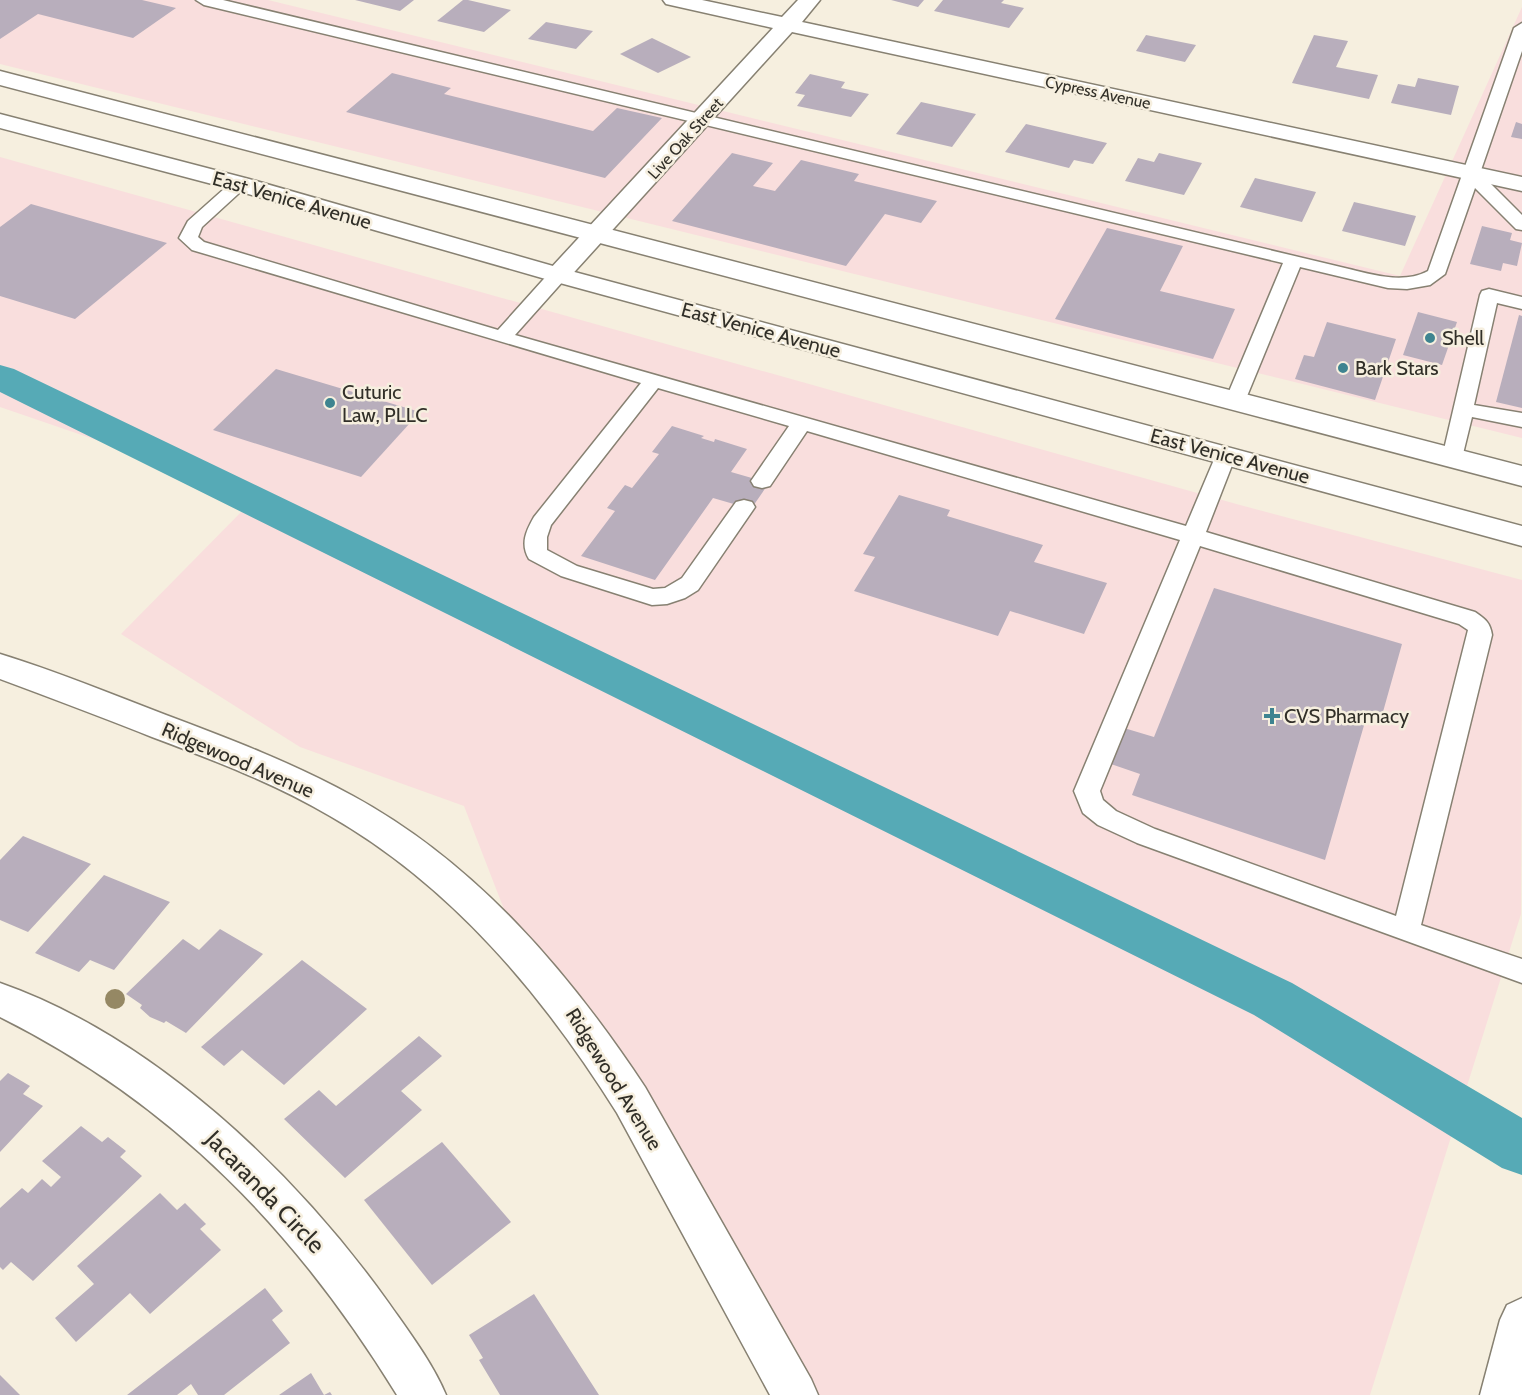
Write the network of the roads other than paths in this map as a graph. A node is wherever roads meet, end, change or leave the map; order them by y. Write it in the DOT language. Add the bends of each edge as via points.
graph roads {
  1 [pos="204,0"];
  2 [pos="674,0"];
  3 [pos="810,0"];
  4 [pos="787,25"];
  5 [pos="1522,28"];
  6 [pos="0,78"];
  7 [pos="702,120"];
  8 [pos="0,121"];
  9 [pos="1470,173"];
  10 [pos="240,184"];
  11 [pos="1522,184"];
  12 [pos="1522,225"];
  13 [pos="597,235"];
  14 [pos="1294,260"];
  15 [pos="558,275"];
  16 [pos="1522,303"];
  17 [pos="502,337"];
  18 [pos="653,381"];
  19 [pos="1235,401"];
  20 [pos="1463,410"];
  21 [pos="1522,420"];
  22 [pos="802,423"];
  23 [pos="1226,455"];
  24 [pos="1452,458"];
  25 [pos="1522,476"];
  26 [pos="762,481"];
  27 [pos="744,507"];
  28 [pos="1193,536"];
  29 [pos="1522,536"];
  30 [pos="0,666"];
  31 [pos="1406,931"];
  32 [pos="1522,971"];
  33 [pos="0,999"];
  34 [pos="1518,1335"];
  35 [pos="423,1395"];
  36 [pos="795,1395"];
  37 [pos="1503,1395"];
  1 -- 7 [label="lane"];
  2 -- 4 [label="main road, Cypress Avenue"];
  3 -- 4 [label="main road, Live Oak Street"];
  4 -- 7 [label="main road, Live Oak Street"];
  4 -- 9 [label="main road, Cypress Avenue"];
  5 -- 9 [label="lane"];
  6 -- 13 [label="main road"];
  7 -- 13 [label="main road, Live Oak Street"];
  7 -- 14 [label="lane"];
  8 -- 10 [label="main road, East Venice Avenue"];
  9 -- 11 [label="main road, Cypress Avenue"];
  9 -- 12 [label="lane"];
  9 -- 14 [label="lane" via="1439,269 1427,280 1395,284"];
  10 -- 15 [label="main road, East Venice Avenue"];
  10 -- 17 [label="lane" via="194,225 188,238 198,246"];
  13 -- 15 [label="main road, Live Oak Street"];
  13 -- 19 [label="main road"];
  14 -- 19 [label="lane"];
  15 -- 17 [label="lane"];
  15 -- 23 [label="main road, East Venice Avenue"];
  16 -- 20 [label="lane" via="1489,295"];
  17 -- 18 [label="lane"];
  18 -- 22 [label="lane"];
  18 -- 27 [label="lane" via="542,522 534,545 537,554 569,571 661,597 690,584"];
  19 -- 24 [label="main road"];
  20 -- 21 [label="lane"];
  20 -- 24 [label="lane"];
  22 -- 26 [label="lane"];
  22 -- 28 [label="lane"];
  23 -- 28 [label="lane"];
  23 -- 29 [label="main road, East Venice Avenue"];
  24 -- 25 [label="main road"];
  28 -- 31 [label="lane" via="1467,618 1479,626 1480,635"];
  28 -- 31 [label="lane" via="1087,791 1092,806 1107,818 1146,836"];
  30 -- 36 [label="main road, Ridgewood Avenue" via="194,739 307,789 397,841 485,915 564,1000 604,1055"];
  31 -- 32 [label="lane"];
  33 -- 35 [label="main road, Jacaranda Circle" via="89,1045 130,1072 250,1169 351,1285"];
  34 -- 37 [label="main road"];
}
